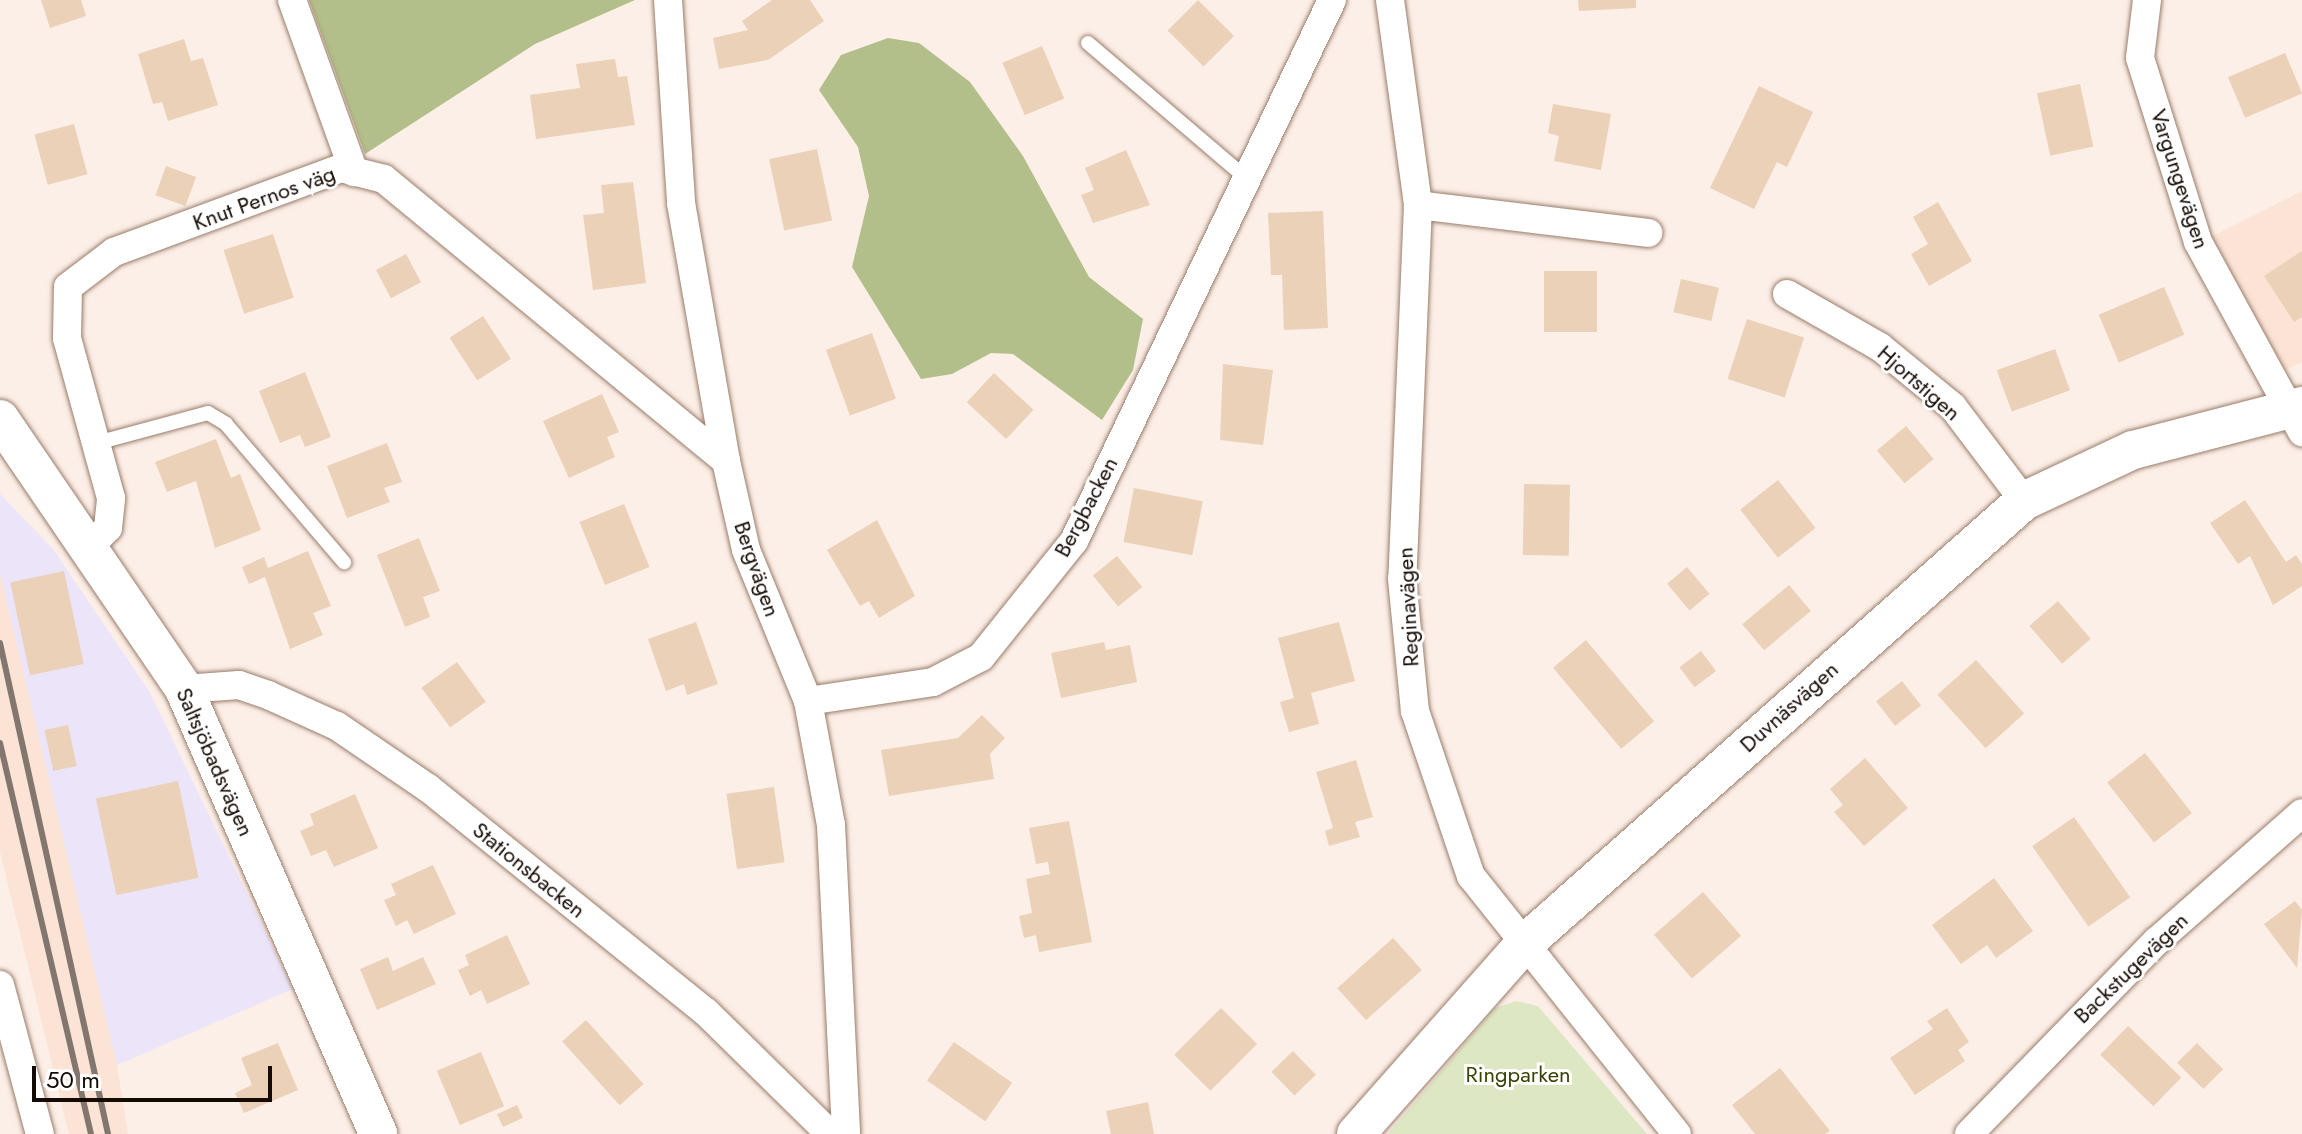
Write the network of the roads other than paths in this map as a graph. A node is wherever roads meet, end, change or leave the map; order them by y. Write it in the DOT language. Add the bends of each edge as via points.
graph roads {
  1 [pos="292,0"];
  2 [pos="668,0"];
  3 [pos="1332,0"];
  4 [pos="1390,0"];
  5 [pos="2147,0"];
  6 [pos="1088,43"];
  7 [pos="354,172"];
  8 [pos="1246,178"];
  9 [pos="1418,205"];
  10 [pos="1648,233"];
  11 [pos="1787,294"];
  12 [pos="2298,417"];
  13 [pos="0,419"];
  14 [pos="93,444"];
  15 [pos="726,461"];
  16 [pos="2024,501"];
  17 [pos="88,548"];
  18 [pos="344,562"];
  19 [pos="184,689"];
  20 [pos="808,701"];
  21 [pos="2298,824"];
  22 [pos="1523,945"];
  23 [pos="0,985"];
  24 [pos="40,1134"];
  25 [pos="378,1134"];
  26 [pos="830,1134"];
  27 [pos="846,1134"];
  28 [pos="1356,1134"];
  29 [pos="1677,1134"];
  30 [pos="1969,1134"];
  1 -- 7 [label="street"];
  2 -- 15 [label="street, Bergvägen" via="681,203"];
  3 -- 8 [label="street, Bergbacken"];
  4 -- 9 [label="street, Reginavägen"];
  5 -- 12 [label="street, Vargungevägen" via="2140,58 2198,242"];
  6 -- 8 [label="lane"];
  7 -- 14 [label="street, Knut Pernos väg" via="341,168 84,268 68,287 67,338"];
  7 -- 15 [label="street, Knut Pernos väg" via="384,179"];
  8 -- 20 [label="street, Bergbacken" via="1074,541 1015,618 981,657 933,682"];
  9 -- 10 [label="street"];
  9 -- 22 [label="street, Reginavägen" via="1402,579 1415,711 1471,876"];
  11 -- 16 [label="street, Hjortstigen" via="1880,347 1953,407"];
  12 -- 16 [label="street, Duvnäsvägen" via="2133,450"];
  13 -- 17 [label="street, Saltsjöbadsvägen"];
  14 -- 17 [label="street, Knut Pernos väg" via="111,517"];
  14 -- 18 [label="lane" via="208,413 226,424"];
  15 -- 20 [label="street, Bergvägen" via="746,550"];
  16 -- 22 [label="street, Duvnäsvägen"];
  17 -- 19 [label="street, Saltsjöbadsvägen"];
  19 -- 25 [label="street, Saltsjöbadsvägen"];
  19 -- 26 [label="street, Stationsbacken" via="239,685 268,695 337,726 428,788 706,1012"];
  20 -- 27 [label="street, Bergvägen" via="831,825"];
  21 -- 30 [label="street, Backstugevägen" via="2146,952"];
  22 -- 28 [label="street, Duvnäsvägen"];
  22 -- 29 [label="street, Reginavägen"];
  23 -- 24 [label="street"];
}
